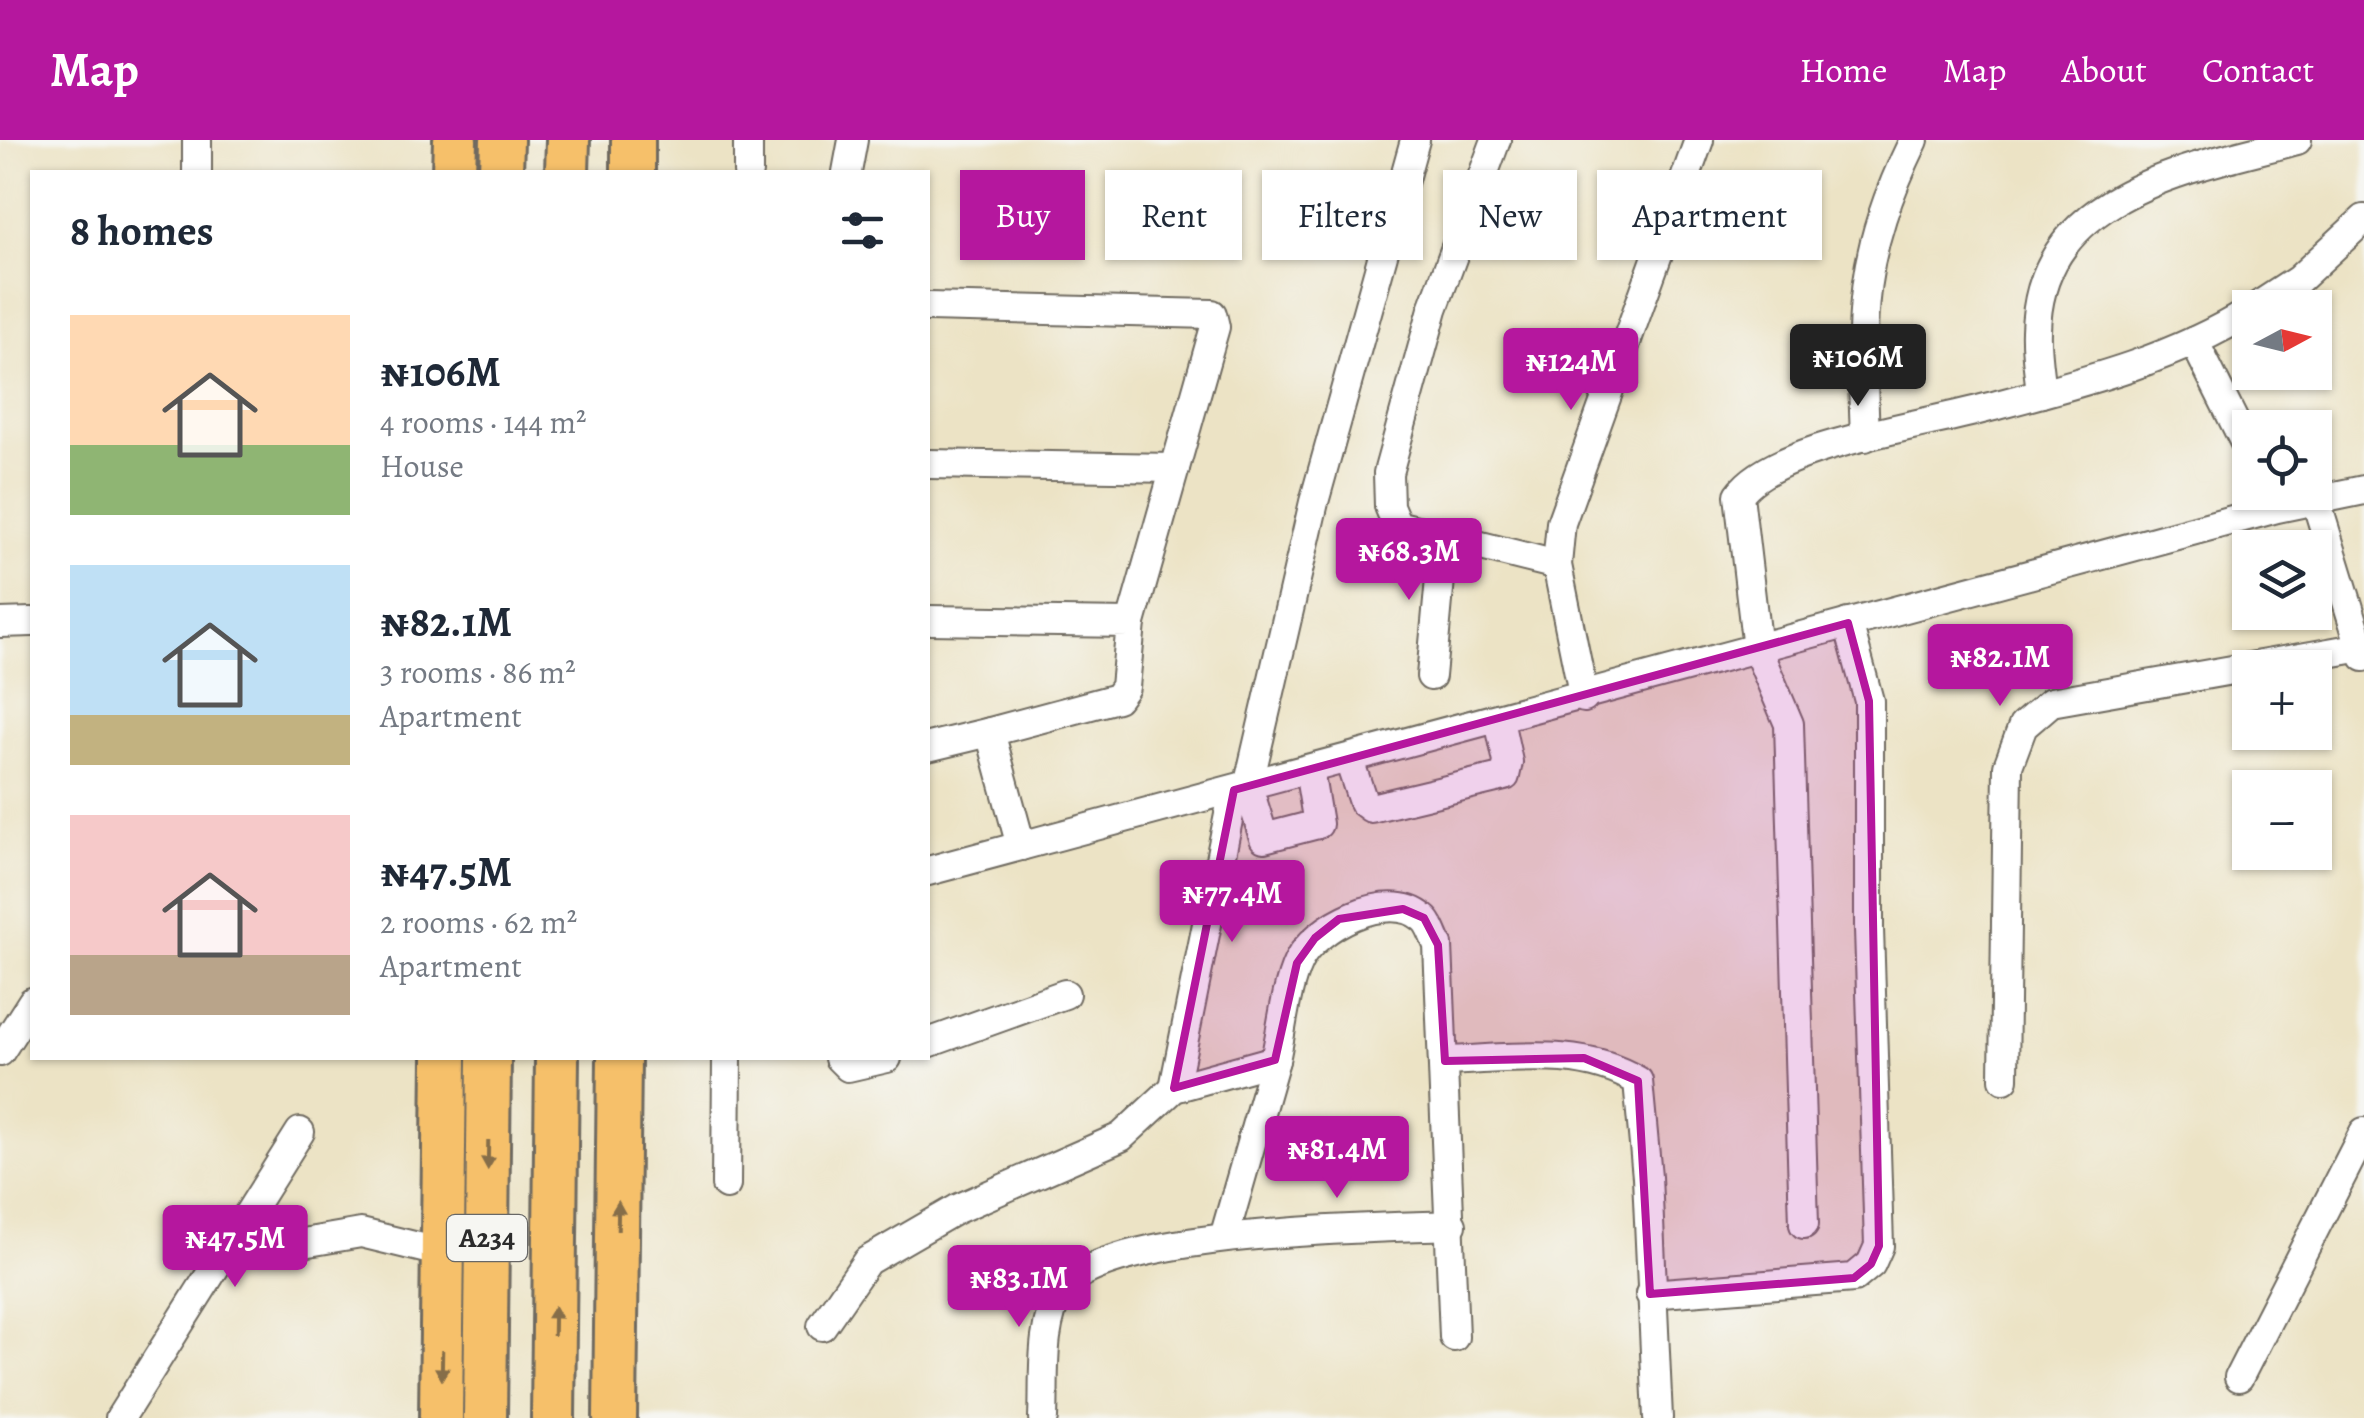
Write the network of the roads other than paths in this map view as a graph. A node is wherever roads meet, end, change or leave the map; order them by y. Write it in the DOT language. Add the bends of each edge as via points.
graph roads {
  1 [pos="196,140"];
  2 [pos="455,140"];
  3 [pos="502,140"];
  4 [pos="568,140"];
  5 [pos="633,140"];
  6 [pos="748,140"];
  7 [pos="853,140"];
  8 [pos="1416,140"];
  9 [pos="1496,140"];
  10 [pos="1699,140"];
  11 [pos="1914,140"];
  12 [pos="2296,140"];
  13 [pos="196,170"];
  14 [pos="454,170"];
  15 [pos="501,170"];
  16 [pos="568,170"];
  17 [pos="633,170"];
  18 [pos="748,170"];
  19 [pos="847,170"];
  20 [pos="2364,219"];
  21 [pos="2282,290"];
  22 [pos="930,307"];
  23 [pos="2232,320"];
  24 [pos="2194,341"];
  25 [pos="2040,392"];
  26 [pos="2232,418"];
  27 [pos="1865,437"];
  28 [pos="930,464"];
  29 [pos="1175,468"];
  30 [pos="2364,490"];
  31 [pos="2332,497"];
  32 [pos="2238,510"];
  33 [pos="2319,510"];
  34 [pos="1444,536"];
  35 [pos="1557,565"];
  36 [pos="930,620"];
  37 [pos="30,622"];
  38 [pos="1131,622"];
  39 [pos="0,623"];
  40 [pos="1848,623"];
  41 [pos="1757,648"];
  42 [pos="2363,652"];
  43 [pos="1431,676"];
  44 [pos="1584,698"];
  45 [pos="1498,720"];
  46 [pos="990,732"];
  47 [pos="930,747"];
  48 [pos="1349,760"];
  49 [pos="1309,770"];
  50 [pos="1241,788"];
  51 [pos="1021,846"];
  52 [pos="930,870"];
  53 [pos="1066,994"];
  54 [pos="30,1005"];
  55 [pos="930,1042"];
  56 [pos="0,1052"];
  57 [pos="445,1060"];
  58 [pos="490,1060"];
  59 [pos="557,1060"];
  60 [pos="619,1060"];
  61 [pos="727,1060"];
  62 [pos="841,1060"];
  63 [pos="878,1060"];
  64 [pos="1276,1060"];
  65 [pos="1445,1060"];
  66 [pos="2004,1080"];
  67 [pos="1174,1088"];
  68 [pos="300,1132"];
  69 [pos="2364,1132"];
  70 [pos="726,1184"];
  71 [pos="1804,1224"];
  72 [pos="1452,1225"];
  73 [pos="1225,1234"];
  74 [pos="297,1244"];
  75 [pos="443,1253"];
  76 [pos="1650,1294"];
  77 [pos="822,1326"];
  78 [pos="1454,1338"];
  79 [pos="2239,1378"];
  80 [pos="120,1418"];
  81 [pos="441,1418"];
  82 [pos="484,1418"];
  83 [pos="552,1418"];
  84 [pos="616,1418"];
  85 [pos="1043,1418"];
  86 [pos="1658,1418"];
  1 -- 13 [label="street"];
  2 -- 14 [label="highway"];
  3 -- 15 [label="highway"];
  4 -- 16 [label="highway"];
  5 -- 17 [label="highway"];
  6 -- 18 [label="street"];
  7 -- 19 [label="street"];
  8 -- 50 [label="street"];
  9 -- 34 [label="street" via="1433,309 1388,473 1397,525"];
  10 -- 35 [label="street" via="1562,523"];
  11 -- 27 [label="street" via="1887,195 1867,262 1860,327"];
  12 -- 25 [label="street" via="2144,184 2086,218 2058,251 2042,292 2036,330"];
  20 -- 21 [label="street"];
  22 -- 29 [label="street" via="1212,314 1215,327"];
  23 -- 24 [label="street"];
  24 -- 25 [label="street"];
  24 -- 26 [label="street"];
  25 -- 27 [label="street"];
  27 -- 41 [label="street" via="1750,478 1738,494"];
  28 -- 29 [label="street"];
  29 -- 38 [label="street"];
  30 -- 31 [label="street"];
  32 -- 40 [label="street"];
  33 -- 42 [label="street"];
  34 -- 35 [label="street"];
  34 -- 43 [label="street"];
  35 -- 44 [label="street"];
  36 -- 38 [label="street"];
  37 -- 39 [label="street"];
  38 -- 46 [label="street" via="1125,687 1116,698"];
  40 -- 41 [label="street"];
  40 -- 76 [label="street" via="1869,701 1879,1246 1872,1264 1854,1278"];
  41 -- 44 [label="street"];
  41 -- 71 [label="street" via="1789,724"];
  42 -- 66 [label="street" via="2051,702 2022,726 2008,766"];
  44 -- 45 [label="street"];
  45 -- 48 [label="street"];
  45 -- 48 [label="street" via="1508,772 1487,781 1371,808"];
  46 -- 47 [label="street"];
  46 -- 51 [label="street"];
  48 -- 49 [label="street"];
  49 -- 50 [label="street"];
  49 -- 50 [label="street" via="1315,828 1264,838"];
  50 -- 51 [label="street"];
  50 -- 67 [label="street"];
  51 -- 52 [label="street"];
  53 -- 55 [label="street"];
  54 -- 56 [label="street"];
  57 -- 75 [label="highway"];
  58 -- 82 [label="highway, A234, one-way"];
  83 -- 59 [label="highway, A234, one-way"];
  84 -- 60 [label="highway, one-way"];
  61 -- 70 [label="street"];
  62 -- 63 [label="street" via="848,1067"];
  64 -- 65 [label="street" via="1297,962 1315,938 1339,919 1404,909 1424,918 1438,945"];
  64 -- 67 [label="street"];
  64 -- 73 [label="street"];
  65 -- 72 [label="street"];
  65 -- 76 [label="street" via="1584,1058 1638,1081"];
  67 -- 77 [label="street" via="1121,1137 957,1209 867,1261"];
  68 -- 80 [label="street"];
  69 -- 79 [label="street"];
  72 -- 73 [label="street"];
  72 -- 78 [label="street"];
  73 -- 85 [label="street" via="1077,1271 1049,1320"];
  74 -- 75 [label="street" via="361,1233"];
  75 -- 81 [label="highway, one-way"];
  76 -- 86 [label="street"];
}
